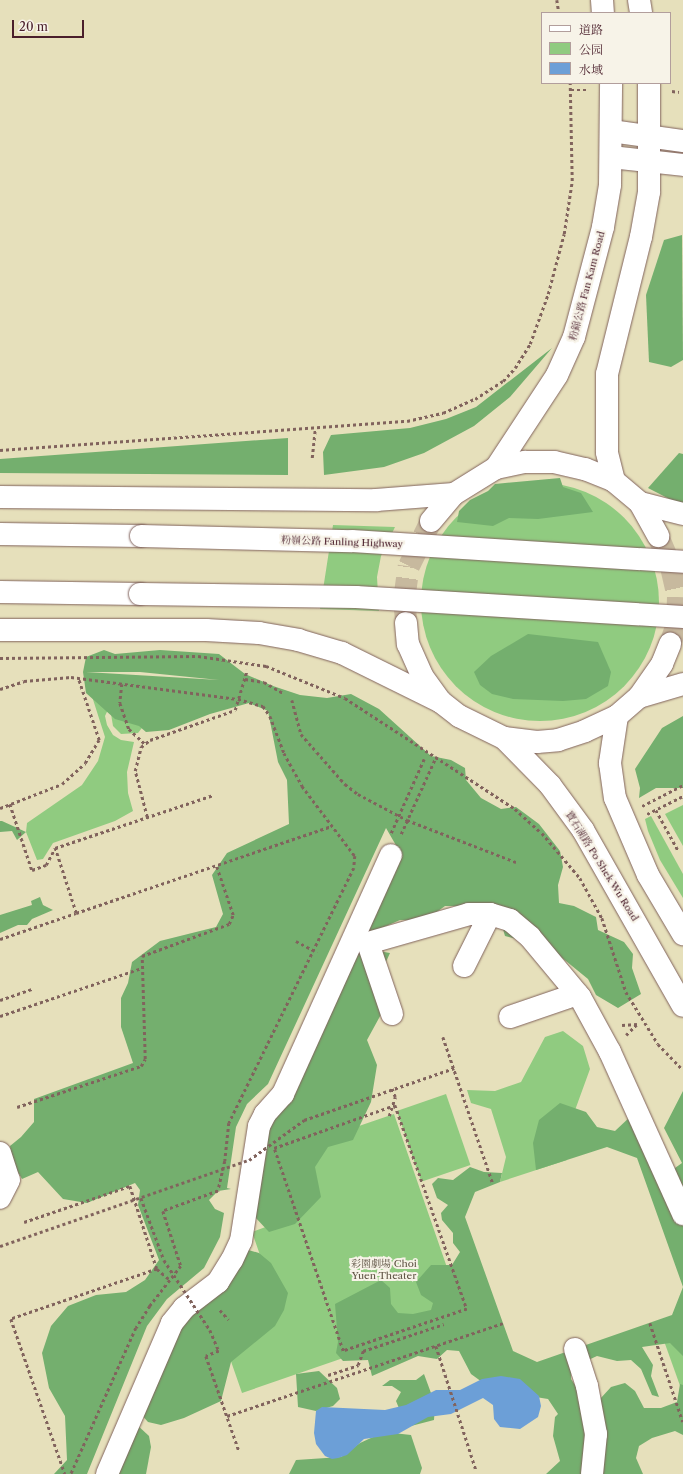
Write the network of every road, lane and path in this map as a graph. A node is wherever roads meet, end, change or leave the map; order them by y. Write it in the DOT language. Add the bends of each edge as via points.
graph roads {
  1 [pos="557,0"];
  2 [pos="639,0"];
  3 [pos="559,12"];
  4 [pos="641,12"];
  5 [pos="570,84"];
  6 [pos="611,84"];
  7 [pos="649,84"];
  8 [pos="611,131"];
  9 [pos="651,135"];
  10 [pos="683,141"];
  11 [pos="611,157"];
  12 [pos="650,160"];
  13 [pos="683,165"];
  14 [pos="315,429"];
  15 [pos="0,450"];
  16 [pos="312,458"];
  17 [pos="496,468"];
  18 [pos="614,481"];
  19 [pos="454,494"];
  20 [pos="0,497"];
  21 [pos="683,504"];
  22 [pos="650,505"];
  23 [pos="683,514"];
  24 [pos="431,521"];
  25 [pos="0,534"];
  26 [pos="658,536"];
  27 [pos="683,562"];
  28 [pos="0,592"];
  29 [pos="683,617"];
  30 [pos="406,623"];
  31 [pos="0,630"];
  32 [pos="670,644"];
  33 [pos="0,658"];
  34 [pos="247,670"];
  35 [pos="78,678"];
  36 [pos="244,679"];
  37 [pos="122,684"];
  38 [pos="683,684"];
  39 [pos="0,690"];
  40 [pos="283,693"];
  41 [pos="639,697"];
  42 [pos="238,699"];
  43 [pos="292,700"];
  44 [pos="441,702"];
  45 [pos="617,716"];
  46 [pos="504,738"];
  47 [pos="145,744"];
  48 [pos="436,757"];
  49 [pos="683,785"];
  50 [pos="213,795"];
  51 [pos="683,796"];
  52 [pos="10,804"];
  53 [pos="641,807"];
  54 [pos="0,808"];
  55 [pos="656,810"];
  56 [pos="647,814"];
  57 [pos="147,817"];
  58 [pos="407,820"];
  59 [pos="332,826"];
  60 [pos="55,848"];
  61 [pos="678,850"];
  62 [pos="391,856"];
  63 [pos="516,862"];
  64 [pos="216,865"];
  65 [pos="76,913"];
  66 [pos="490,914"];
  67 [pos="683,934"];
  68 [pos="0,938"];
  69 [pos="296,941"];
  70 [pos="317,952"];
  71 [pos="464,966"];
  72 [pos="142,968"];
  73 [pos="32,989"];
  74 [pos="577,994"];
  75 [pos="0,1000"];
  76 [pos="683,1006"];
  77 [pos="392,1014"];
  78 [pos="0,1016"];
  79 [pos="510,1017"];
  80 [pos="443,1037"];
  81 [pos="454,1068"];
  82 [pos="683,1070"];
  83 [pos="392,1089"];
  84 [pos="395,1105"];
  85 [pos="17,1107"];
  86 [pos="389,1116"];
  87 [pos="0,1153"];
  88 [pos="494,1184"];
  89 [pos="0,1198"];
  90 [pos="141,1198"];
  91 [pos="683,1214"];
  92 [pos="24,1222"];
  93 [pos="0,1246"];
  94 [pos="157,1269"];
  95 [pos="170,1280"];
  96 [pos="503,1323"];
  97 [pos="650,1323"];
  98 [pos="444,1324"];
  99 [pos="436,1346"];
  100 [pos="575,1348"];
  101 [pos="328,1375"];
  102 [pos="227,1416"];
  103 [pos="683,1422"];
  104 [pos="239,1451"];
  105 [pos="476,1470"];
  106 [pos="65,1474"];
  107 [pos="70,1474"];
  108 [pos="107,1474"];
  109 [pos="592,1474"];
  1 -- 3 [label="path"];
  2 -- 4 [label="main road"];
  5 -- 14 [label="path" via="572,181 564,234 548,294 530,344 516,368 503,381 475,399 443,413 406,421"];
  6 -- 8 [label="main road, 粉錦公路 Fan Kam Road"];
  7 -- 9 [label="main road"];
  8 -- 9 [label="main road"];
  8 -- 11 [label="main road, 粉錦公路 Fan Kam Road"];
  9 -- 10 [label="main road"];
  9 -- 12 [label="main road"];
  11 -- 12 [label="main road"];
  11 -- 17 [label="main road, 粉錦公路 Fan Kam Road" via="603,227 574,337 557,375"];
  12 -- 13 [label="main road"];
  12 -- 18 [label="main road" via="649,192 641,237 607,374 607,452"];
  14 -- 15 [label="path"];
  14 -- 16 [label="path"];
  17 -- 18 [label="main road" via="526,462 554,462 585,469"];
  17 -- 19 [label="main road"];
  18 -- 22 [label="main road"];
  19 -- 20 [label="main road" via="376,500"];
  19 -- 24 [label="main road"];
  21 -- 22 [label="main road"];
  22 -- 23 [label="main road"];
  22 -- 26 [label="main road"];
  25 -- 27 [label="main road, 粉嶺公路 Fanling Highway, bridge" via="352,541"];
  28 -- 29 [label="main road, bridge" via="356,597"];
  30 -- 44 [label="main road" via="408,644 422,676"];
  31 -- 44 [label="main road" via="206,630 259,633 298,640 342,653"];
  32 -- 41 [label="main road" via="662,664"];
  33 -- 48 [label="path" via="198,656 266,666 345,698"];
  34 -- 36 [label="path"];
  35 -- 37 [label="path"];
  35 -- 39 [label="path" via="24,681"];
  35 -- 52 [label="path" via="99,740 85,762 62,784"];
  36 -- 40 [label="path" via="264,682"];
  36 -- 42 [label="path"];
  37 -- 42 [label="path"];
  37 -- 47 [label="path" via="120,703 129,729"];
  38 -- 41 [label="main road"];
  41 -- 45 [label="main road"];
  42 -- 47 [label="path" via="235,710"];
  42 -- 59 [label="path" via="263,706 302,786"];
  43 -- 58 [label="path" via="301,734 345,784"];
  44 -- 46 [label="main road" via="459,716"];
  45 -- 46 [label="main road" via="558,740 537,742"];
  45 -- 67 [label="main road" via="610,762 615,798 648,875"];
  46 -- 76 [label="main road, 寶石湖路 Po Shek Wu Road" via="550,785 583,830"];
  47 -- 57 [label="path" via="137,756 135,771"];
  48 -- 58 [label="path"];
  48 -- 82 [label="path" via="515,809 542,833 580,878 602,918 626,992 658,1044"];
  49 -- 53 [label="path"];
  50 -- 57 [label="path"];
  51 -- 55 [label="path"];
  52 -- 54 [label="path"];
  52 -- 60 [label="path" via="32,870 46,865"];
  55 -- 56 [label="path"];
  55 -- 61 [label="path"];
  57 -- 60 [label="path"];
  58 -- 63 [label="path"];
  59 -- 64 [label="path"];
  59 -- 95 [label="path" via="352,849 354,868 229,1123 226,1162 218,1191 163,1211 181,1266"];
  60 -- 65 [label="path"];
  62 -- 108 [label="main road" via="283,1094 265,1114 259,1126 241,1240 232,1260 218,1282 184,1308 172,1323"];
  64 -- 65 [label="path"];
  64 -- 72 [label="path" via="233,915 229,924 142,956"];
  65 -- 68 [label="path"];
  66 -- 71 [label="main road"];
  66 -- 74 [label="main road" via="510,920 530,937"];
  66 -- 77 [label="main road" via="469,914 368,943"];
  69 -- 70 [label="path"];
  72 -- 78 [label="path"];
  72 -- 85 [label="path" via="145,1059 141,1066"];
  73 -- 75 [label="path"];
  74 -- 79 [label="main road"];
  74 -- 91 [label="main road" via="608,1047"];
  80 -- 81 [label="path"];
  81 -- 83 [label="path, bridge"];
  81 -- 88 [label="path"];
  83 -- 84 [label="path"];
  83 -- 90 [label="path, bridge" via="304,1120 250,1160"];
  84 -- 84 [label="path" via="274,1148 343,1351 467,1309"];
  84 -- 86 [label="path"];
  87 -- 89 [label="main road" via="9,1180"];
  90 -- 93 [label="path, bridge"];
  90 -- 102 [label="path, bridge" via="164,1260 210,1330 219,1351 206,1356"];
  92 -- 94 [label="path" via="130,1186"];
  94 -- 95 [label="path"];
  94 -- 106 [label="path" via="11,1319"];
  95 -- 107 [label="path" via="136,1328"];
  96 -- 99 [label="path"];
  97 -- 103 [label="path"];
  98 -- 101 [label="path" via="363,1351 358,1365"];
  99 -- 102 [label="path"];
  99 -- 105 [label="path"];
  100 -- 109 [label="main road" via="587,1386 596,1434"];
  102 -- 104 [label="path"];
}
